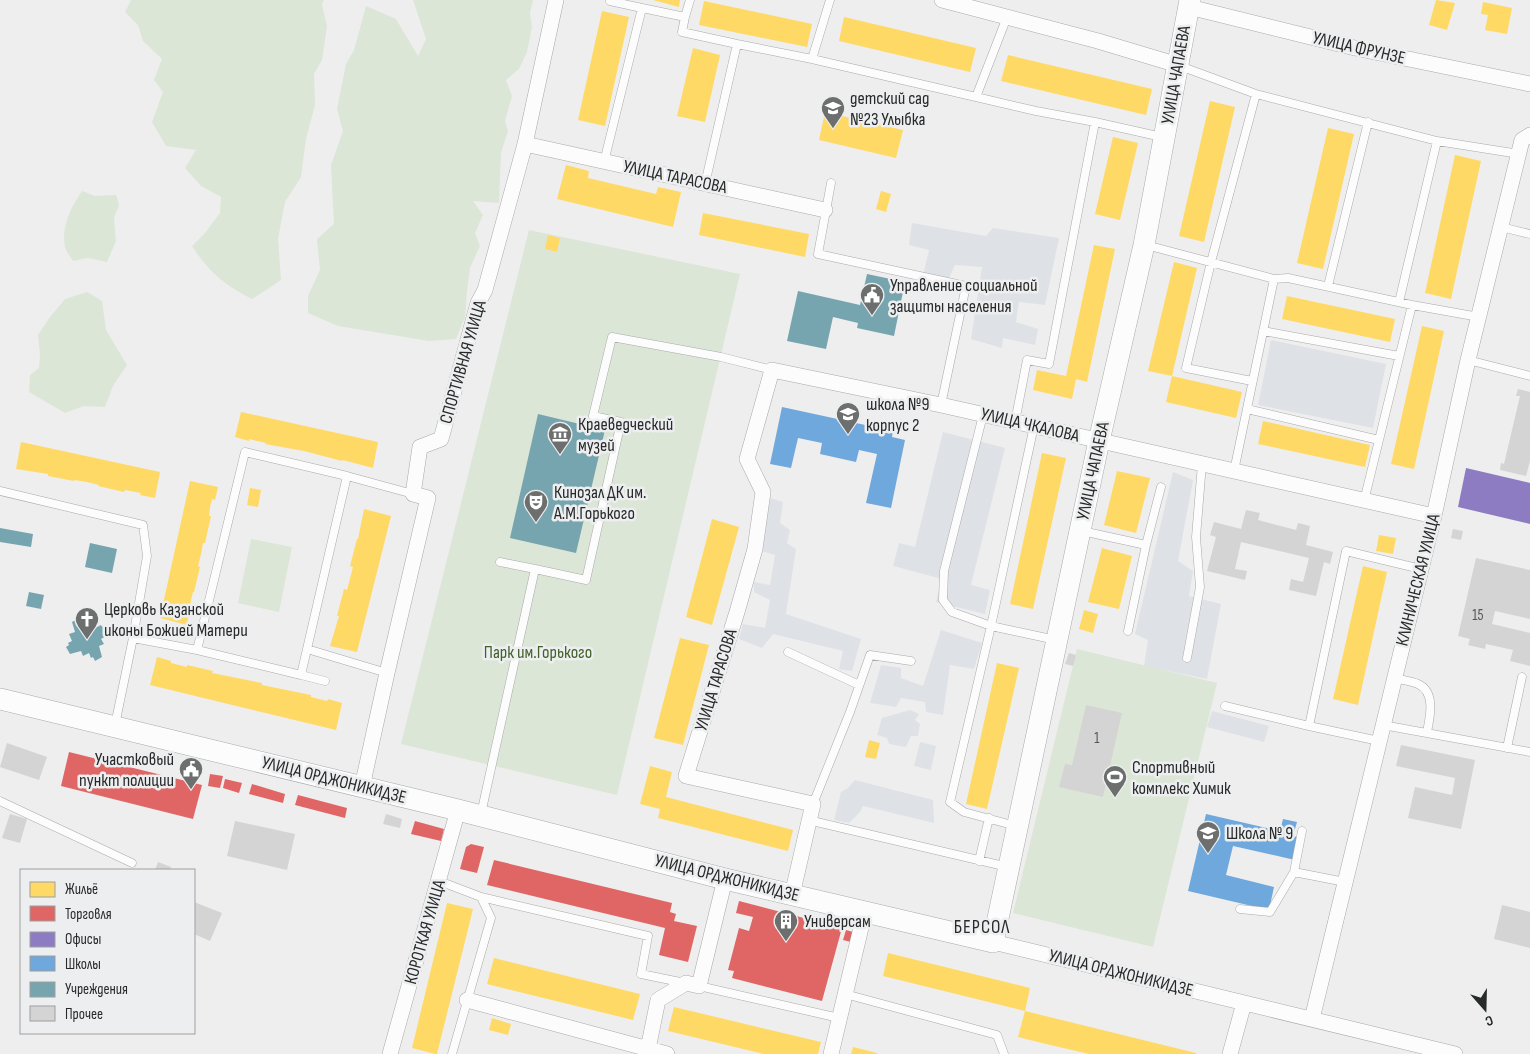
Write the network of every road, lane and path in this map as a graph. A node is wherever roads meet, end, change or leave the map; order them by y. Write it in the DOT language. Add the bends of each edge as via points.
graph roads {
  1 [pos="690,0"];
  2 [pos="830,0"];
  3 [pos="942,0"];
  4 [pos="556,1"];
  5 [pos="610,1"];
  6 [pos="1189,4"];
  7 [pos="642,8"];
  8 [pos="1007,17"];
  9 [pos="685,18"];
  10 [pos="737,44"];
  11 [pos="812,59"];
  12 [pos="1178,65"];
  13 [pos="1530,84"];
  14 [pos="1256,94"];
  15 [pos="976,97"];
  16 [pos="1095,122"];
  17 [pos="1368,122"];
  18 [pos="1165,137"];
  19 [pos="1437,141"];
  20 [pos="1524,143"];
  21 [pos="525,144"];
  22 [pos="604,162"];
  23 [pos="831,183"];
  24 [pos="705,184"];
  25 [pos="825,210"];
  26 [pos="1501,227"];
  27 [pos="1530,234"];
  28 [pos="1144,245"];
  29 [pos="1211,262"];
  30 [pos="1274,279"];
  31 [pos="1328,286"];
  32 [pos="1398,302"];
  33 [pos="1412,305"];
  34 [pos="1479,317"];
  35 [pos="1263,331"];
  36 [pos="1400,356"];
  37 [pos="1468,360"];
  38 [pos="772,370"];
  39 [pos="1530,376"];
  40 [pos="1252,381"];
  41 [pos="941,405"];
  42 [pos="1247,409"];
  43 [pos="983,415"];
  44 [pos="1015,422"];
  45 [pos="1034,426"];
  46 [pos="1379,440"];
  47 [pos="1099,441"];
  48 [pos="1202,464"];
  49 [pos="1234,471"];
  50 [pos="347,476"];
  51 [pos="1161,487"];
  52 [pos="0,491"];
  53 [pos="413,494"];
  54 [pos="1364,501"];
  55 [pos="1434,516"];
  56 [pos="1080,530"];
  57 [pos="1146,545"];
  58 [pos="500,562"];
  59 [pos="535,569"];
  60 [pos="1421,569"];
  61 [pos="991,626"];
  62 [pos="1128,631"];
  63 [pos="134,638"];
  64 [pos="1057,640"];
  65 [pos="306,649"];
  66 [pos="197,650"];
  67 [pos="788,652"];
  68 [pos="1187,658"];
  69 [pos="911,661"];
  70 [pos="387,673"];
  71 [pos="301,674"];
  72 [pos="1522,677"];
  73 [pos="1394,678"];
  74 [pos="325,682"];
  75 [pos="859,686"];
  76 [pos="0,699"];
  77 [pos="1225,706"];
  78 [pos="1383,725"];
  79 [pos="1309,726"];
  80 [pos="115,727"];
  81 [pos="1427,732"];
  82 [pos="1379,741"];
  83 [pos="1507,748"];
  84 [pos="1530,752"];
  85 [pos="362,787"];
  86 [pos="0,801"];
  87 [pos="813,804"];
  88 [pos="458,810"];
  89 [pos="480,816"];
  90 [pos="989,818"];
  91 [pos="808,820"];
  92 [pos="1018,827"];
  93 [pos="1302,831"];
  94 [pos="980,861"];
  95 [pos="132,864"];
  96 [pos="1009,867"];
  97 [pos="1294,872"];
  98 [pos="725,879"];
  99 [pos="439,881"];
  100 [pos="1345,882"];
  101 [pos="792,895"];
  102 [pos="481,897"];
  103 [pos="1240,909"];
  104 [pos="865,911"];
  105 [pos="993,942"];
  106 [pos="692,984"];
  107 [pos="844,994"];
  108 [pos="467,1000"];
  109 [pos="1244,1003"];
  110 [pos="839,1018"];
  111 [pos="1312,1019"];
  112 [pos="648,1051"];
  113 [pos="390,1054"];
  114 [pos="452,1054"];
  115 [pos="666,1054"];
  116 [pos="831,1054"];
  117 [pos="1004,1054"];
  118 [pos="1230,1054"];
  119 [pos="1455,1054"];
  1 -- 9 [label="lane"];
  2 -- 11 [label="lane"];
  3 -- 8 [label="street"];
  4 -- 21 [label="street, СПОРТИВНАЯ УЛИЦА"];
  5 -- 7 [label="lane"];
  6 -- 12 [label="street, УЛИЦА ЧАПАЕВА"];
  6 -- 13 [label="street, УЛИЦА ФРУНЗЕ" via="1382,54"];
  7 -- 9 [label="lane"];
  7 -- 22 [label="lane"];
  8 -- 12 [label="street"];
  8 -- 15 [label="lane"];
  9 -- 10 [label="lane" via="682,32"];
  10 -- 11 [label="lane"];
  10 -- 24 [label="lane"];
  11 -- 15 [label="lane"];
  12 -- 14 [label="lane"];
  12 -- 18 [label="street, УЛИЦА ЧАПАЕВА"];
  14 -- 17 [label="lane"];
  14 -- 29 [label="lane"];
  15 -- 16 [label="lane"];
  16 -- 18 [label="lane"];
  16 -- 44 [label="lane" via="1049,364 1028,360"];
  17 -- 19 [label="lane"];
  17 -- 31 [label="lane"];
  18 -- 28 [label="street, УЛИЦА ЧАПАЕВА"];
  19 -- 20 [label="lane"];
  19 -- 32 [label="lane"];
  20 -- 26 [label="street, КЛИНИЧЕСКАЯ УЛИЦА"];
  21 -- 22 [label="street, УЛИЦА ТАРАСОВА"];
  21 -- 53 [label="street, СПОРТИВНАЯ УЛИЦА" via="441,439 420,447"];
  22 -- 24 [label="street, УЛИЦА ТАРАСОВА"];
  23 -- 25 [label="lane"];
  24 -- 25 [label="street, УЛИЦА ТАРАСОВА"];
  25 -- 41 [label="lane" via="818,254 966,286"];
  26 -- 27 [label="lane"];
  26 -- 34 [label="street, КЛИНИЧЕСКАЯ УЛИЦА"];
  28 -- 29 [label="lane"];
  28 -- 47 [label="street, УЛИЦА ЧАПАЕВА"];
  29 -- 30 [label="lane"];
  29 -- 40 [label="lane" via="1186,368"];
  30 -- 31 [label="lane" via="1288,278"];
  30 -- 35 [label="lane"];
  31 -- 32 [label="lane"];
  32 -- 33 [label="lane"];
  33 -- 34 [label="lane"];
  33 -- 36 [label="lane"];
  34 -- 37 [label="street, КЛИНИЧЕСКАЯ УЛИЦА"];
  35 -- 36 [label="lane"];
  35 -- 40 [label="lane"];
  36 -- 46 [label="lane"];
  37 -- 39 [label="lane"];
  37 -- 55 [label="street, КЛИНИЧЕСКАЯ УЛИЦА"];
  38 -- 41 [label="street, УЛИЦА ЧКАЛОВА"];
  38 -- 59 [label="lane" via="612,337 593,416 621,422 586,580"];
  38 -- 87 [label="street, УЛИЦА ТАРАСОВА" via="746,459 763,492 755,549 686,776"];
  40 -- 42 [label="lane"];
  41 -- 43 [label="street, УЛИЦА ЧКАЛОВА"];
  42 -- 46 [label="lane"];
  42 -- 49 [label="lane"];
  43 -- 44 [label="street, УЛИЦА ЧКАЛОВА"];
  43 -- 61 [label="lane" via="944,571 942,600 952,612"];
  44 -- 45 [label="street, УЛИЦА ЧКАЛОВА"];
  45 -- 47 [label="street, УЛИЦА ЧКАЛОВА"];
  45 -- 61 [label="lane"];
  46 -- 54 [label="lane"];
  47 -- 48 [label="street, УЛИЦА ЧКАЛОВА"];
  47 -- 56 [label="street, УЛИЦА ЧАПАЕВА"];
  48 -- 49 [label="street, УЛИЦА ЧКАЛОВА"];
  48 -- 68 [label="lane" via="1196,537 1200,587"];
  49 -- 54 [label="street, УЛИЦА ЧКАЛОВА"];
  50 -- 53 [label="lane"];
  50 -- 65 [label="lane"];
  50 -- 66 [label="lane" via="245,452"];
  51 -- 57 [label="lane"];
  52 -- 63 [label="lane" via="143,525 147,556"];
  53 -- 70 [label="street" via="428,498"];
  54 -- 55 [label="street, УЛИЦА ЧКАЛОВА"];
  55 -- 60 [label="street, КЛИНИЧЕСКАЯ УЛИЦА"];
  56 -- 57 [label="lane"];
  56 -- 64 [label="street, УЛИЦА ЧАПАЕВА"];
  57 -- 62 [label="lane"];
  58 -- 59 [label="lane"];
  59 -- 89 [label="lane"];
  60 -- 73 [label="street, КЛИНИЧЕСКАЯ УЛИЦА"];
  60 -- 79 [label="lane" via="1346,551"];
  61 -- 64 [label="lane"];
  61 -- 90 [label="lane" via="950,802 964,812"];
  63 -- 66 [label="lane"];
  63 -- 80 [label="lane"];
  64 -- 92 [label="street, УЛИЦА ЧАПАЕВА"];
  65 -- 70 [label="lane"];
  65 -- 71 [label="lane"];
  66 -- 71 [label="lane"];
  67 -- 75 [label="lane"];
  69 -- 75 [label="lane" via="870,655"];
  70 -- 85 [label="street"];
  71 -- 74 [label="lane"];
  72 -- 83 [label="lane"];
  73 -- 78 [label="street, КЛИНИЧЕСКАЯ УЛИЦА"];
  73 -- 81 [label="lane" via="1420,684 1429,695 1431,710"];
  75 -- 87 [label="lane"];
  76 -- 80 [label="street, УЛИЦА ОРДЖОНИКИДЗЕ"];
  77 -- 79 [label="lane"];
  78 -- 81 [label="lane"];
  78 -- 82 [label="street, КЛИНИЧЕСКАЯ УЛИЦА"];
  79 -- 82 [label="lane"];
  80 -- 85 [label="street, УЛИЦА ОРДЖОНИКИДЗЕ"];
  81 -- 83 [label="lane"];
  82 -- 100 [label="street, КЛИНИЧЕСКАЯ УЛИЦА"];
  83 -- 84 [label="lane"];
  85 -- 88 [label="street, УЛИЦА ОРДЖОНИКИДЗЕ"];
  86 -- 95 [label="lane"];
  87 -- 91 [label="street"];
  88 -- 89 [label="street, УЛИЦА ОРДЖОНИКИДЗЕ"];
  88 -- 99 [label="street, КОРОТКАЯ УЛИЦА"];
  89 -- 98 [label="street, УЛИЦА ОРДЖОНИКИДЗЕ"];
  90 -- 92 [label="lane"];
  90 -- 94 [label="lane"];
  91 -- 94 [label="lane"];
  91 -- 101 [label="street"];
  92 -- 96 [label="street, УЛИЦА ЧАПАЕВА"];
  93 -- 97 [label="lane"];
  94 -- 96 [label="lane"];
  96 -- 105 [label="street, УЛИЦА ЧАПАЕВА"];
  97 -- 100 [label="lane"];
  97 -- 103 [label="lane" via="1270,912"];
  98 -- 101 [label="street, УЛИЦА ОРДЖОНИКИДЗЕ"];
  98 -- 106 [label="street"];
  99 -- 102 [label="lane"];
  99 -- 113 [label="street, КОРОТКАЯ УЛИЦА"];
  100 -- 111 [label="street, КЛИНИЧЕСКАЯ УЛИЦА"];
  101 -- 104 [label="street, УЛИЦА ОРДЖОНИКИДЗЕ"];
  102 -- 106 [label="lane" via="648,936 641,974"];
  102 -- 108 [label="lane" via="491,918"];
  104 -- 105 [label="street, УЛИЦА ОРДЖОНИКИДЗЕ"];
  104 -- 107 [label="street"];
  105 -- 109 [label="street, УЛИЦА ОРДЖОНИКИДЗЕ"];
  106 -- 110 [label="lane"];
  106 -- 112 [label="street" via="658,1000"];
  107 -- 110 [label="street"];
  107 -- 117 [label="lane" via="997,1035"];
  108 -- 112 [label="street"];
  108 -- 114 [label="lane"];
  109 -- 111 [label="street, УЛИЦА ОРДЖОНИКИДЗЕ"];
  109 -- 118 [label="street"];
  110 -- 116 [label="street"];
  111 -- 119 [label="street, УЛИЦА ОРДЖОНИКИДЗЕ"];
  112 -- 115 [label="street"];
}
